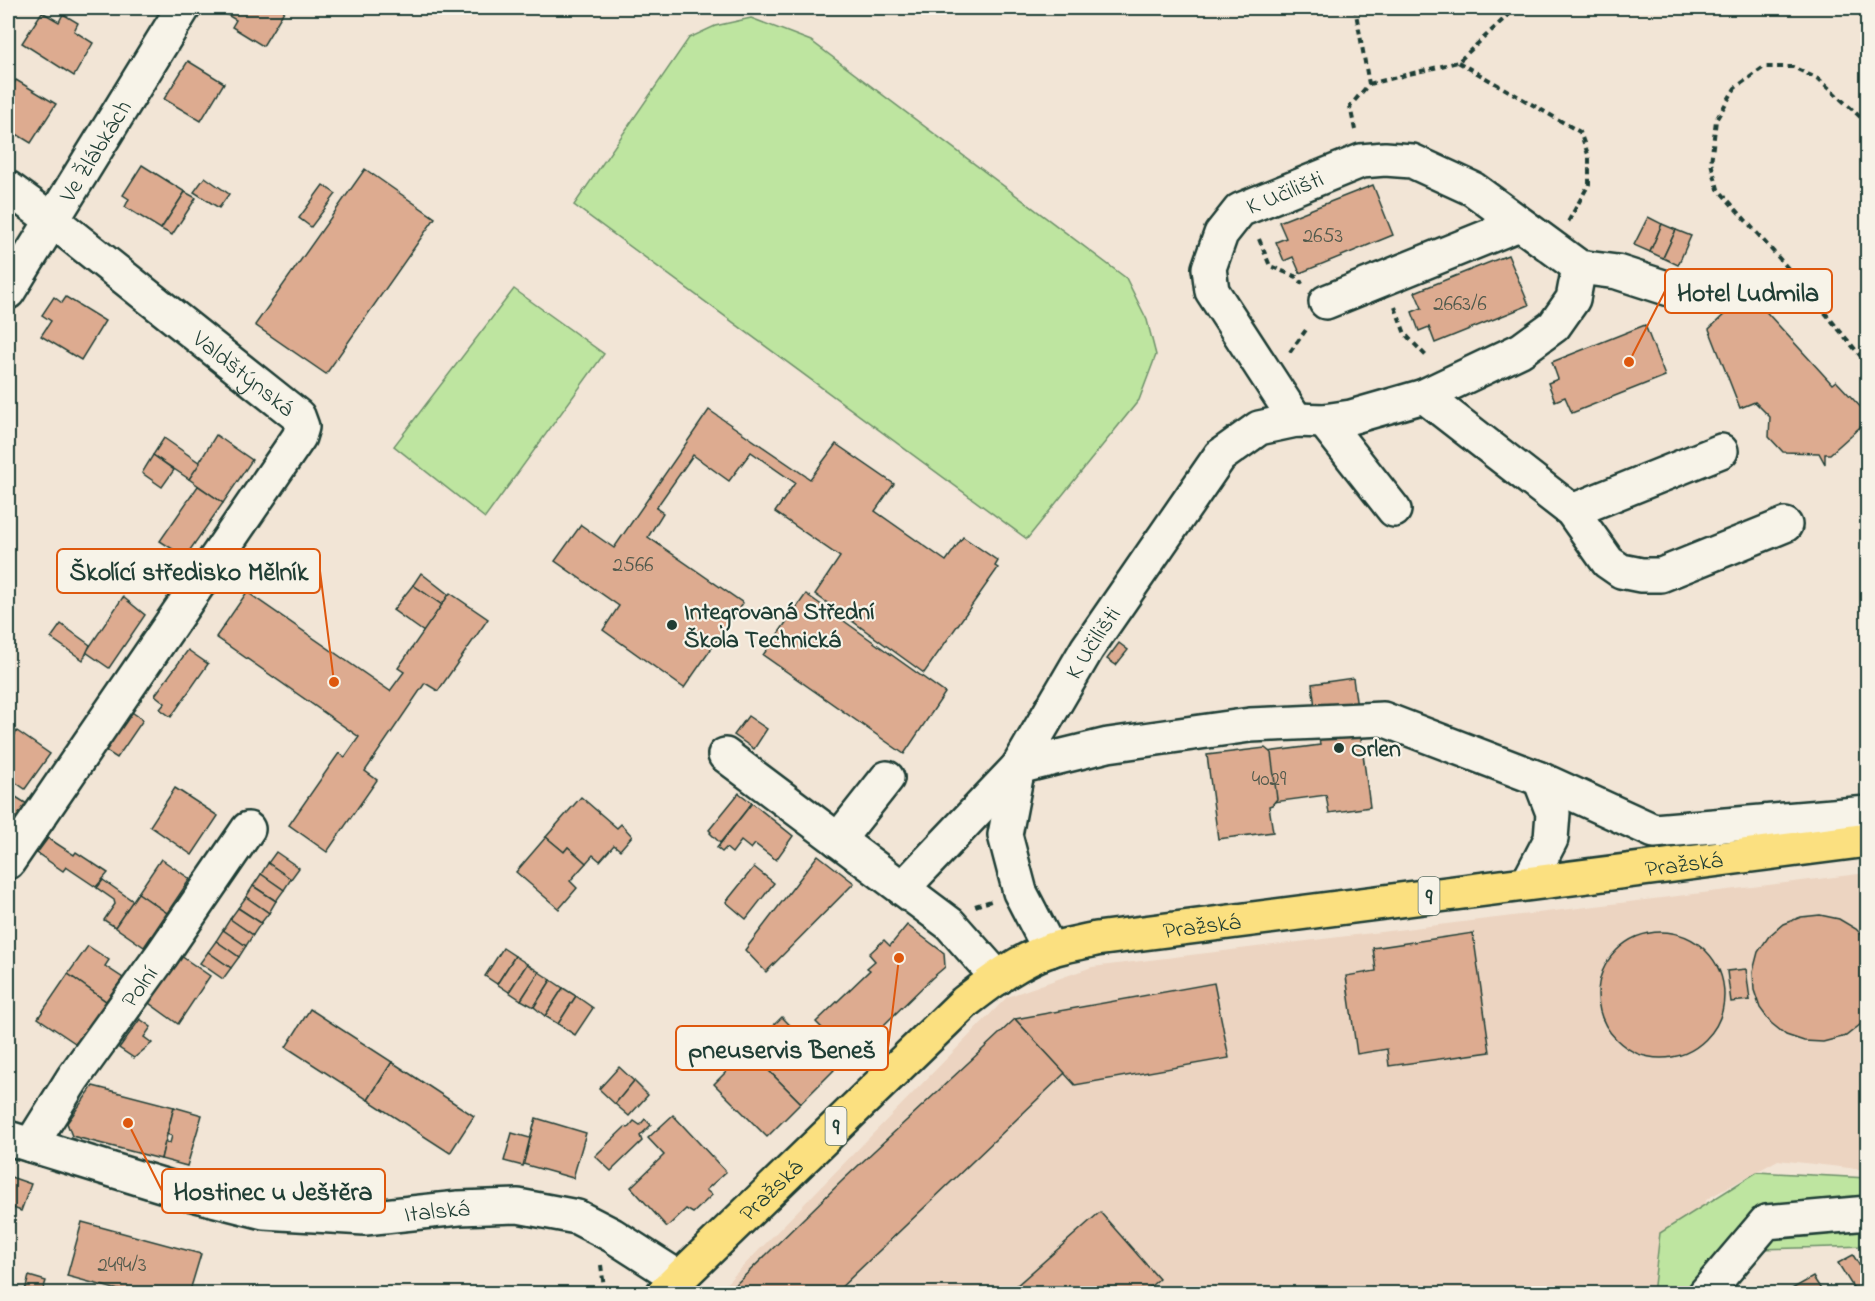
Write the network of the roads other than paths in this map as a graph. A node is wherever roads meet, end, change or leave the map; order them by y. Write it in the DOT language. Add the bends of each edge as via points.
graph roads {
  1 [pos="183,8"];
  2 [pos="8,188"];
  3 [pos="52,220"];
  4 [pos="1519,224"];
  5 [pos="1566,258"];
  6 [pos="8,292"];
  7 [pos="1682,293"];
  8 [pos="1318,314"];
  9 [pos="1424,396"];
  10 [pos="1310,420"];
  11 [pos="1720,451"];
  12 [pos="1394,510"];
  13 [pos="1572,511"];
  14 [pos="1785,525"];
  15 [pos="725,755"];
  16 [pos="1018,766"];
  17 [pos="887,778"];
  18 [pos="1540,779"];
  19 [pos="1868,813"];
  20 [pos="248,829"];
  21 [pos="838,840"];
  22 [pos="1868,840"];
  23 [pos="8,862"];
  24 [pos="1528,883"];
  25 [pos="903,888"];
  26 [pos="1050,950"];
  27 [pos="998,978"];
  28 [pos="19,1142"];
  29 [pos="1868,1214"];
  30 [pos="671,1286"];
  31 [pos="1705,1293"];
  1 -- 3 [label="street, Ve Žlábkách"];
  2 -- 3 [label="street"];
  3 -- 6 [label="street, Ve Žlábkách"];
  3 -- 23 [label="street, Valdštýnská" via="298,417 302,427"];
  4 -- 5 [label="street, K Učilišti"];
  4 -- 8 [label="street" via="1384,280"];
  4 -- 10 [label="street, K Učilišti" via="1473,189 1412,161 1385,159 1361,161 1240,210 1221,234 1209,268 1212,291 1270,380"];
  5 -- 7 [label="street, K Učilišti"];
  5 -- 9 [label="street, K Učilišti" via="1573,299 1554,326 1521,350"];
  9 -- 10 [label="street, K Učilišti" via="1351,417"];
  9 -- 13 [label="street"];
  10 -- 12 [label="street"];
  10 -- 16 [label="street, K Učilišti" via="1259,428 1220,456 1087,649"];
  11 -- 13 [label="street"];
  13 -- 14 [label="street" via="1608,562 1621,572 1641,575 1661,575"];
  15 -- 21 [label="street"];
  16 -- 18 [label="street" via="1108,745 1250,725 1383,718"];
  16 -- 25 [label="street, K Učilišti"];
  16 -- 26 [label="street" via="1005,835 1020,892"];
  17 -- 21 [label="street"];
  18 -- 19 [label="street" via="1654,831"];
  18 -- 24 [label="street" via="1553,813 1551,839"];
  20 -- 28 [label="street, Polní" via="73,1078"];
  21 -- 25 [label="street"];
  22 -- 24 [label="main road, Pražská / 9"];
  24 -- 26 [label="main road, Pražská / 9" via="1096,939"];
  25 -- 27 [label="street" via="950,924"];
  26 -- 27 [label="main road, Pražská / 9"];
  27 -- 30 [label="main road, Pražská / 9" via="965,1002"];
  28 -- 30 [label="street, Italská" via="264,1212 365,1218 518,1206 577,1217 612,1235"];
  29 -- 31 [label="street" via="1766,1222"];
}
